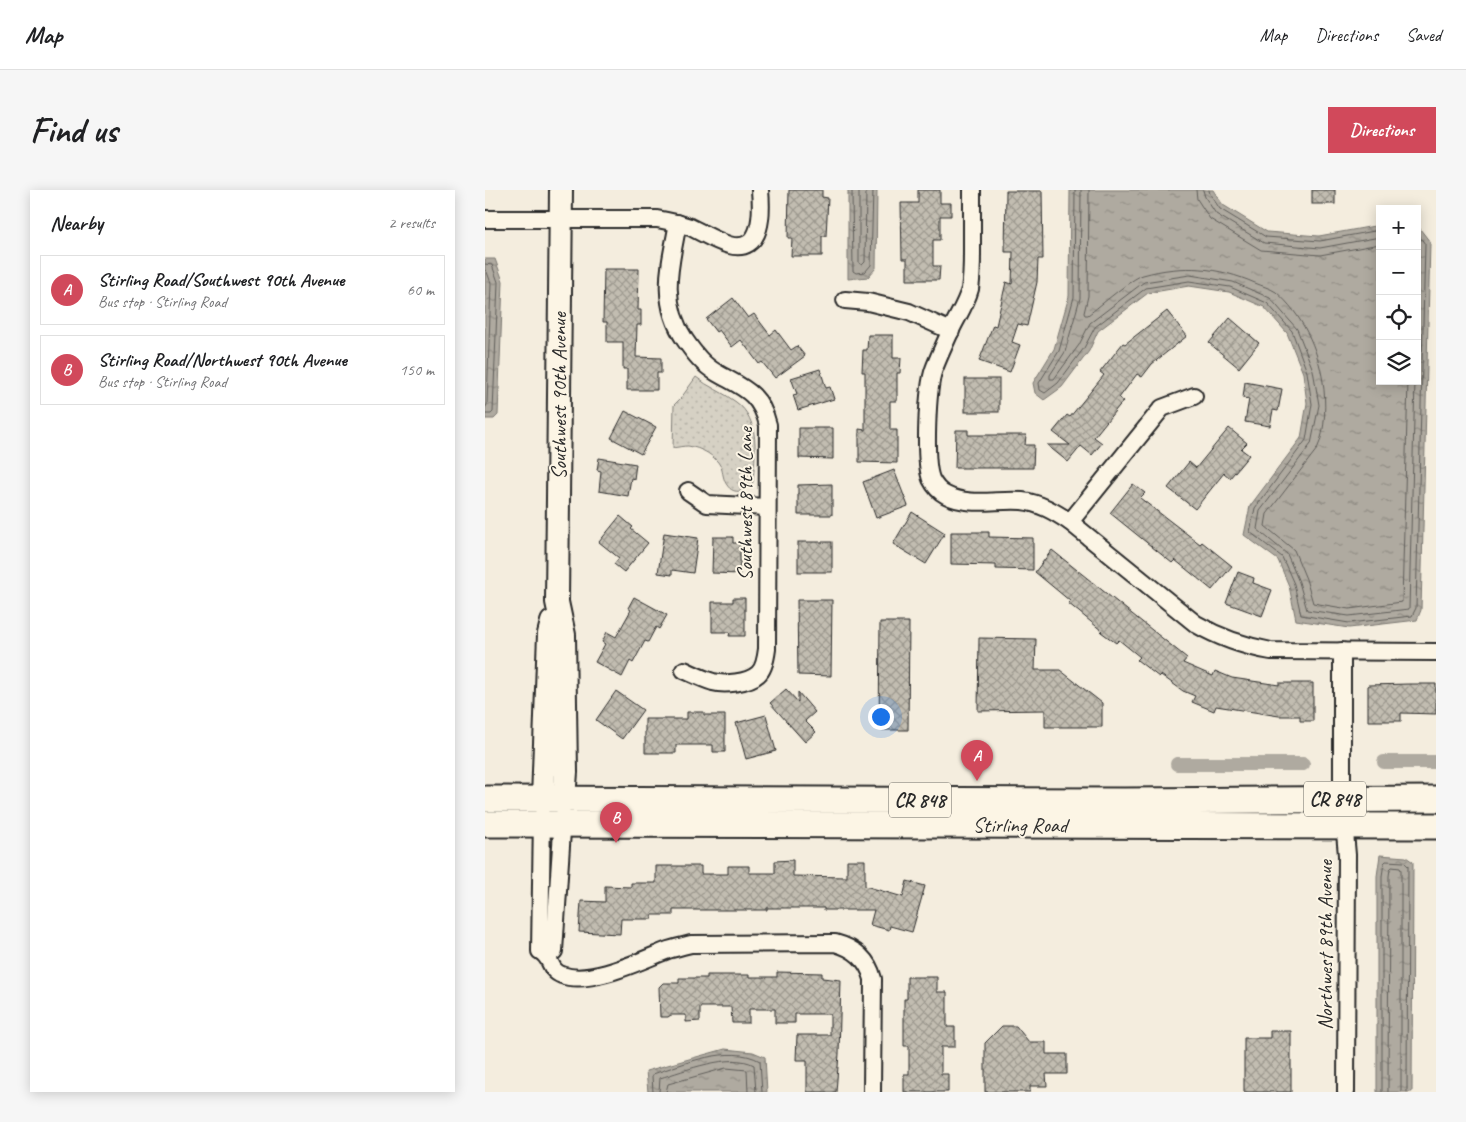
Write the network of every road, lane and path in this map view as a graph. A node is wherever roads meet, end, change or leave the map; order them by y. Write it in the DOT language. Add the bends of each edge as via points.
graph roads {
  1 [pos="561,190"];
  2 [pos="760,190"];
  3 [pos="972,190"];
  4 [pos="560,218"];
  5 [pos="485,219"];
  6 [pos="678,222"];
  7 [pos="845,300"];
  8 [pos="951,331"];
  9 [pos="1194,396"];
  10 [pos="688,491"];
  11 [pos="767,507"];
  12 [pos="1070,522"];
  13 [pos="1342,651"];
  14 [pos="1436,652"];
  15 [pos="684,670"];
  16 [pos="485,798"];
  17 [pos="1342,799"];
  18 [pos="1436,800"];
  19 [pos="1124,801"];
  20 [pos="553,811"];
  21 [pos="485,824"];
  22 [pos="1131,825"];
  23 [pos="1345,825"];
  24 [pos="1436,826"];
  25 [pos="873,1092"];
  26 [pos="1346,1092"];
  1 -- 4 [label="street, Southwest 90th Avenue"];
  2 -- 6 [label="street" via="761,222 746,245 721,242"];
  3 -- 8 [label="street" via="969,289"];
  4 -- 5 [label="street"];
  4 -- 6 [label="street" via="657,218"];
  4 -- 20 [label="street, Southwest 90th Avenue" via="557,602 564,635 566,772"];
  6 -- 11 [label="street, Southwest 89th Lane" via="670,267 669,303 681,334 695,356 715,372 748,390 761,406 768,425"];
  7 -- 8 [label="street" via="909,312"];
  8 -- 12 [label="street" via="930,386 928,468 931,479 945,494 956,499 1022,501 1039,505"];
  9 -- 12 [label="street" via="1162,408"];
  10 -- 11 [label="street" via="707,504"];
  11 -- 15 [label="street, Southwest 89th Lane" via="767,649 763,665 757,676 740,681 713,682"];
  12 -- 13 [label="street" via="1174,608 1215,635 1251,648 1271,651"];
  13 -- 14 [label="street"];
  13 -- 17 [label="street, Northwest 89th Avenue"];
  16 -- 20 [label="main road, Stirling Road / CR 848"];
  17 -- 18 [label="main road, Stirling Road / CR 848"];
  17 -- 19 [label="main road, Stirling Road / CR 848"];
  17 -- 23 [label="street, Northwest 89th Avenue"];
  19 -- 20 [label="main road, Stirling Road / CR 848"];
  19 -- 22 [label="main road"];
  20 -- 21 [label="main road, Stirling Road / CR 848"];
  20 -- 22 [label="main road, Stirling Road / CR 848"];
  20 -- 25 [label="street" via="554,951 547,955 554,971 563,976 594,976 691,944 835,943 849,946 871,968 873,979"];
  22 -- 23 [label="main road, Stirling Road / CR 848"];
  23 -- 24 [label="main road, Stirling Road / CR 848"];
  23 -- 26 [label="street, Northwest 89th Avenue"];
}
